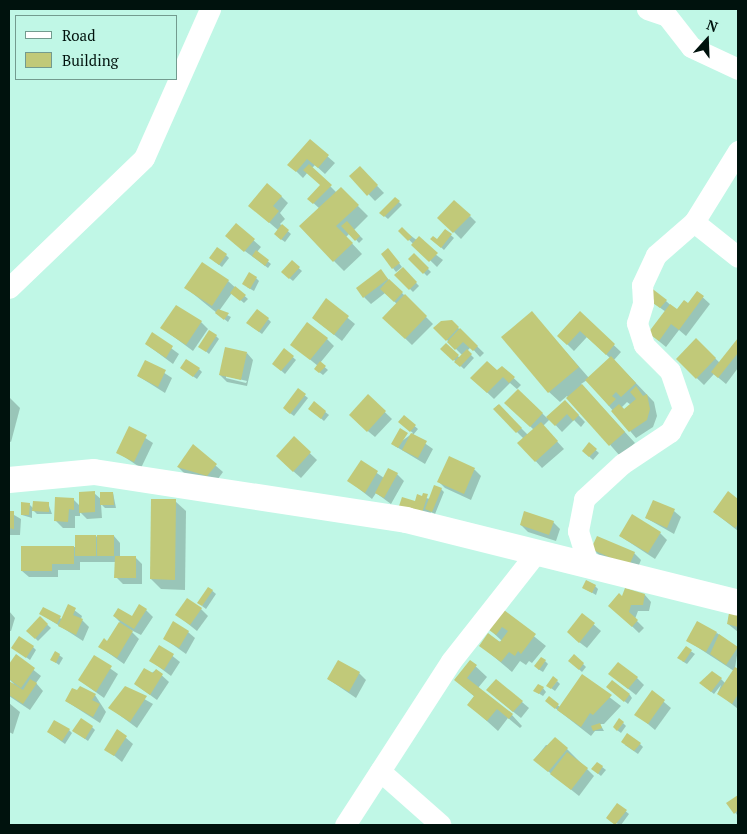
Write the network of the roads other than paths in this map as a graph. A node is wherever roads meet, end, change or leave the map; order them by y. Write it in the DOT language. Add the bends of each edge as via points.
graph roads {
  1 [pos="210,9"];
  2 [pos="647,9"];
  3 [pos="738,69"];
  4 [pos="738,151"];
  5 [pos="694,222"];
  6 [pos="738,257"];
  7 [pos="9,288"];
  8 [pos="9,480"];
  9 [pos="536,553"];
  10 [pos="589,567"];
  11 [pos="738,603"];
  12 [pos="380,771"];
  13 [pos="345,825"];
  14 [pos="441,825"];
  1 -- 7 [label="street" via="144,158"];
  2 -- 3 [label="street" via="667,16 690,48"];
  4 -- 5 [label="street"];
  5 -- 6 [label="street"];
  5 -- 10 [label="street" via="656,254 642,285 643,303 637,323 644,345 670,371 683,409 670,432 622,464 584,499 578,531"];
  8 -- 9 [label="main road" via="94,472 135,477 406,520"];
  9 -- 10 [label="main road"];
  9 -- 12 [label="street" via="452,661"];
  10 -- 11 [label="main road"];
  12 -- 13 [label="street"];
  12 -- 14 [label="street"];
}
